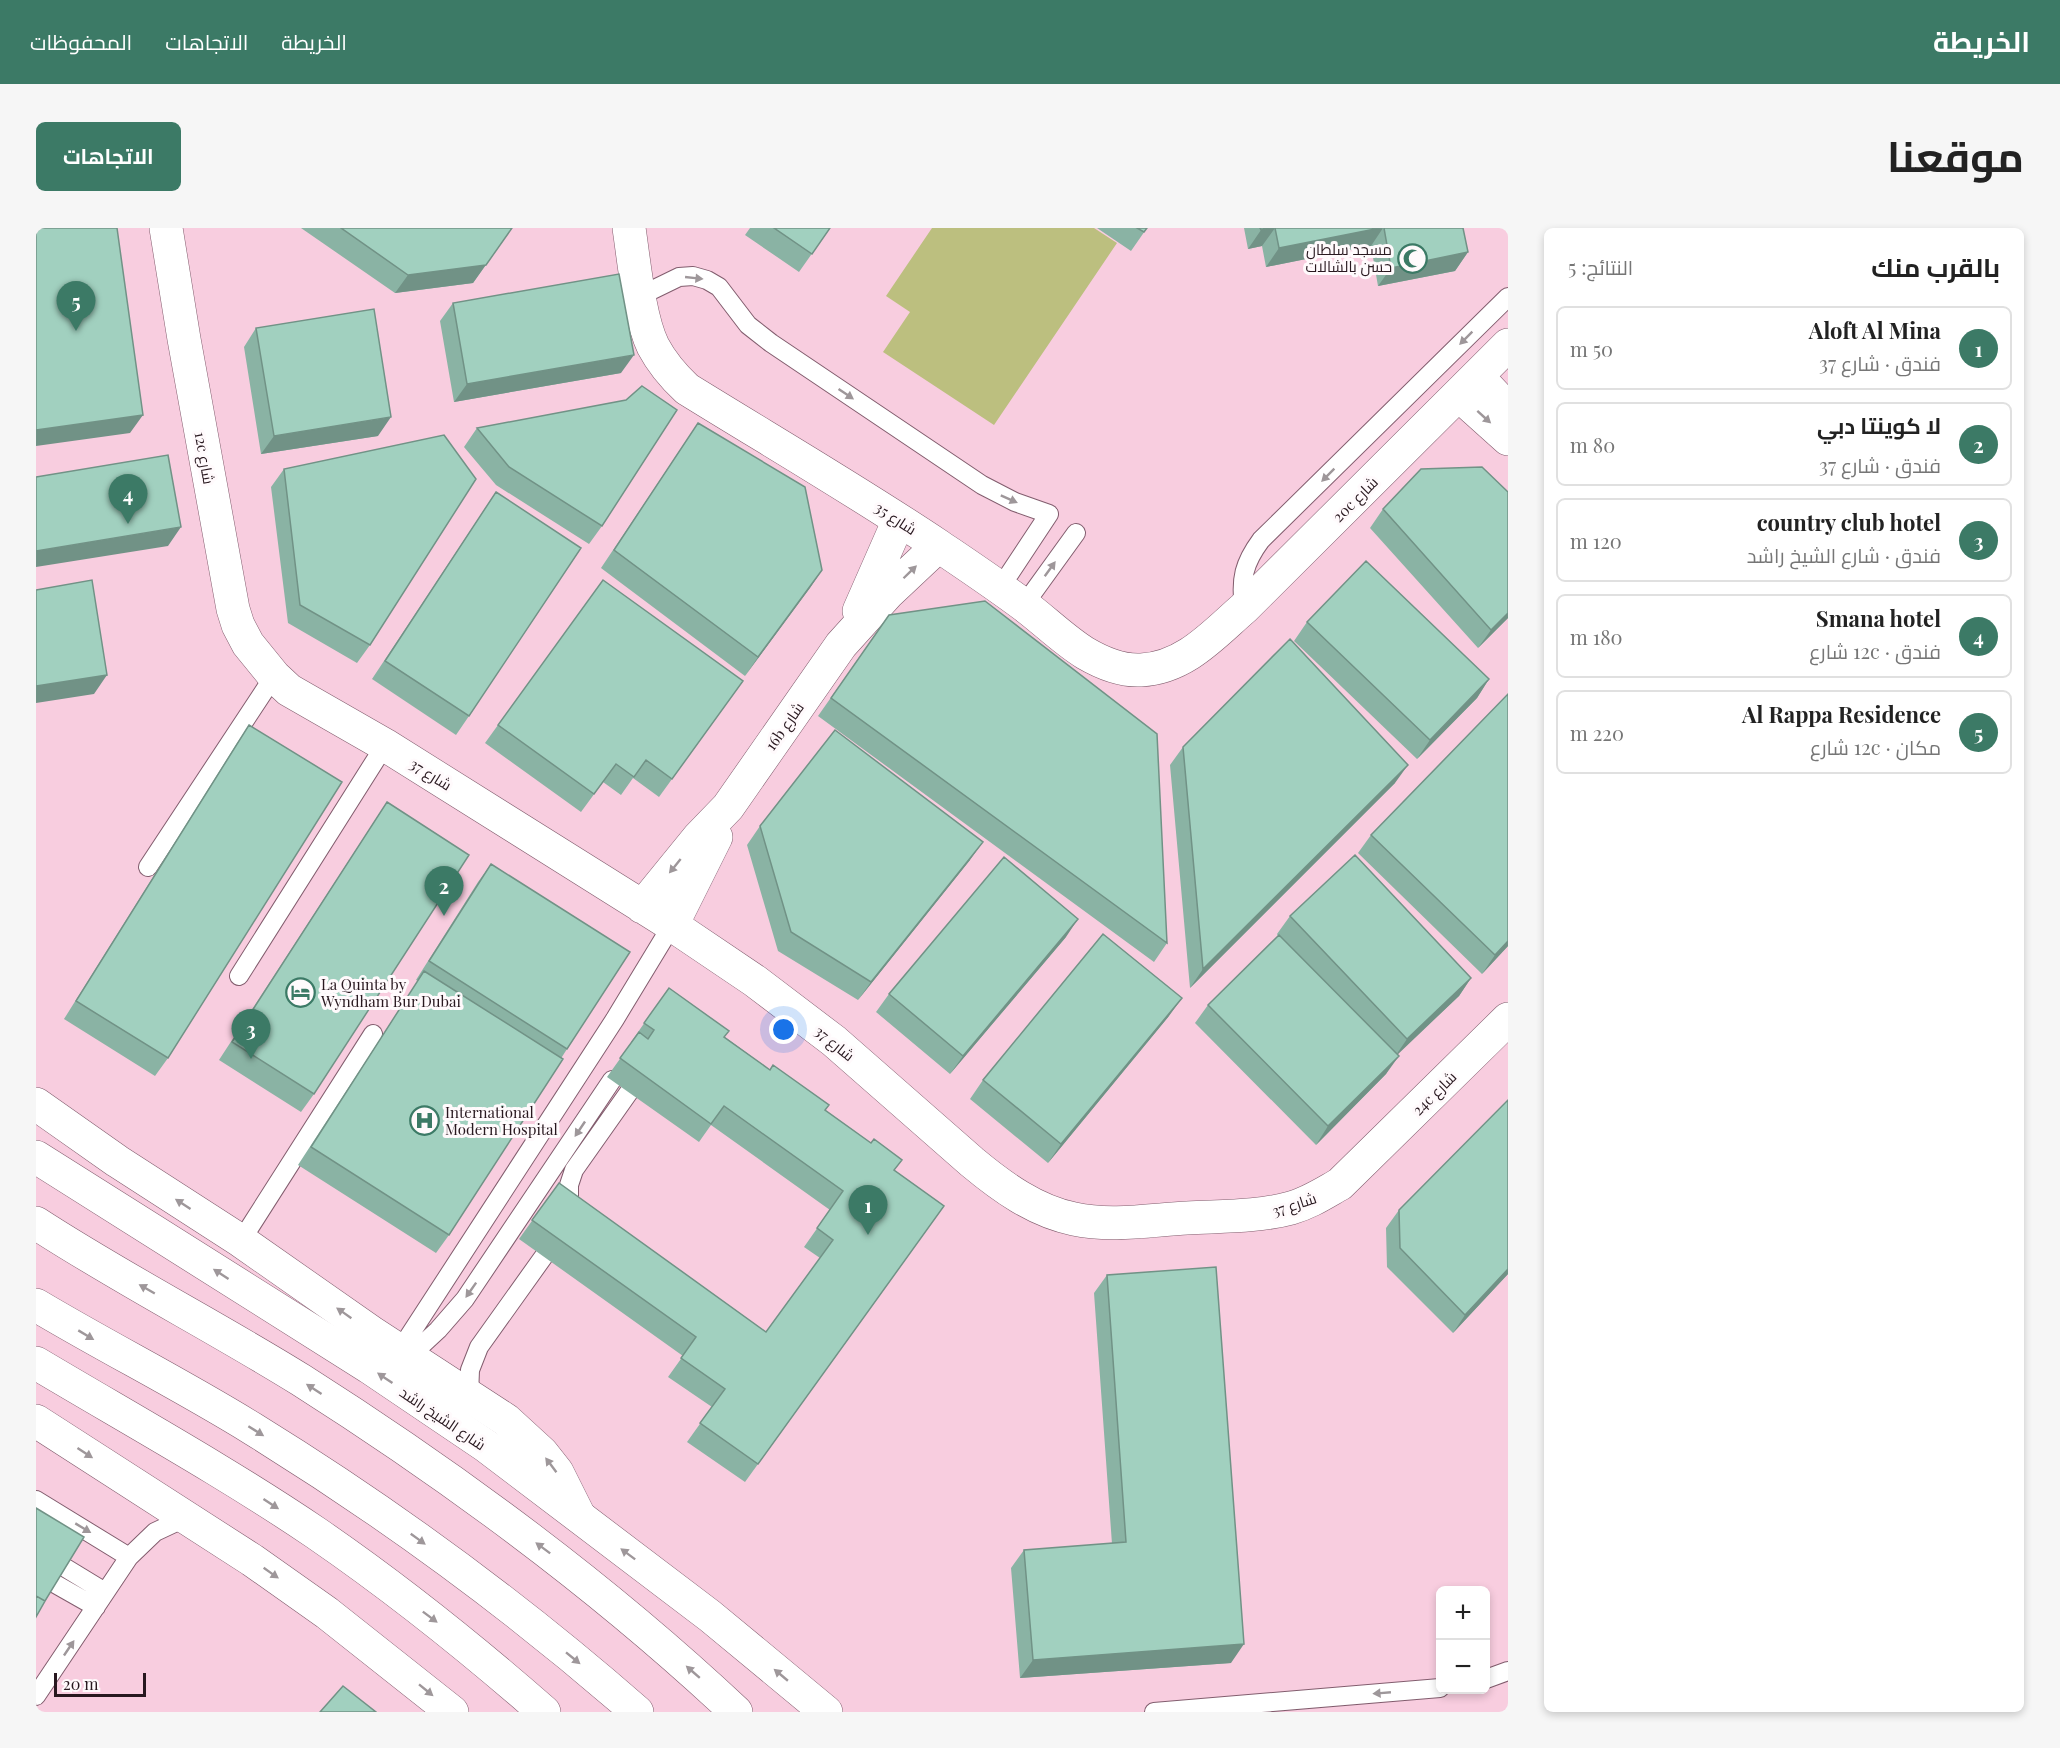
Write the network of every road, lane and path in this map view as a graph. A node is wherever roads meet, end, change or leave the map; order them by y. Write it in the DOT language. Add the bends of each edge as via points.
graph roads {
  1 [pos="166,228"];
  2 [pos="628,228"];
  3 [pos="640,296"];
  4 [pos="1508,297"];
  5 [pos="1508,345"];
  6 [pos="1469,386"];
  7 [pos="1508,409"];
  8 [pos="1508,439"];
  9 [pos="898,520"];
  10 [pos="1076,533"];
  11 [pos="938,546"];
  12 [pos="1012,597"];
  13 [pos="1244,608"];
  14 [pos="841,645"];
  15 [pos="1198,648"];
  16 [pos="274,676"];
  17 [pos="385,744"];
  18 [pos="728,807"];
  19 [pos="148,867"];
  20 [pos="642,907"];
  21 [pos="672,925"];
  22 [pos="239,976"];
  23 [pos="1508,1019"];
  24 [pos="373,1034"];
  25 [pos="612,1080"];
  26 [pos="629,1092"];
  27 [pos="36,1104"];
  28 [pos="36,1157"];
  29 [pos="1360,1166"];
  30 [pos="544,1182"];
  31 [pos="36,1223"];
  32 [pos="241,1241"];
  33 [pos="544,1257"];
  34 [pos="36,1305"];
  35 [pos="405,1353"];
  36 [pos="36,1363"];
  37 [pos="469,1396"];
  38 [pos="36,1421"];
  39 [pos="36,1500"];
  40 [pos="579,1516"];
  41 [pos="187,1517"];
  42 [pos="36,1550"];
  43 [pos="129,1557"];
  44 [pos="36,1573"];
  45 [pos="101,1600"];
  46 [pos="1508,1671"];
  47 [pos="1490,1677"];
  48 [pos="1436,1688"];
  49 [pos="36,1696"];
  50 [pos="452,1712"];
  51 [pos="544,1712"];
  52 [pos="637,1712"];
  53 [pos="736,1712"];
  54 [pos="826,1712"];
  55 [pos="1154,1712"];
  1 -- 16 [label="main road, 12c شارع" via="233,609 248,644"];
  2 -- 3 [label="main road, شارع 35"];
  3 -- 9 [label="main road, شارع 35" via="652,344 673,376 687,389"];
  3 -- 12 [label="lane, one-way" via="679,277 707,280 719,287 748,325 771,344 982,485 1049,514"];
  4 -- 13 [label="lane, one-way" via="1261,540 1244,572"];
  5 -- 6 [label="main road, 20c شارع"];
  6 -- 7 [label="main road"];
  6 -- 8 [label="main road, one-way"];
  6 -- 13 [label="main road, 20c شارع"];
  9 -- 11 [label="main road, شارع 35"];
  9 -- 14 [label="main road, 16b شارع"];
  12 -- 10 [label="lane, one-way"];
  11 -- 12 [label="main road, شارع 35"];
  14 -- 11 [label="main road, 16b شارع, one-way"];
  12 -- 15 [label="main road, شارع 35" via="1084,653 1121,668 1161,667"];
  13 -- 15 [label="main road, 20c شارع"];
  14 -- 18 [label="main road, 16b شارع"];
  16 -- 17 [label="main road, شارع 37" via="289,690"];
  16 -- 19 [label="lane"];
  17 -- 20 [label="main road, شارع 37"];
  17 -- 22 [label="lane"];
  18 -- 20 [label="main road, 16b شارع, one-way"];
  18 -- 21 [label="main road, 16b شارع"];
  20 -- 21 [label="main road, شارع 37"];
  21 -- 29 [label="main road, شارع 37" via="834,1041 994,1181 1046,1210 1074,1219 1110,1223 1266,1213 1314,1200"];
  21 -- 35 [label="lane"];
  23 -- 29 [label="main road, 24c شارع"];
  24 -- 32 [label="lane"];
  25 -- 30 [label="lane, one-way"];
  26 -- 30 [label="lane" via="574,1170 569,1185 569,1209"];
  32 -- 27 [label="main road, one-way"];
  40 -- 28 [label="main road, شارع الشيخ راشد, one-way" via="486,1446 369,1367"];
  30 -- 35 [label="lane, one-way" via="465,1299 438,1330"];
  53 -- 31 [label="main road, one-way" via="549,1552 458,1485 299,1379"];
  35 -- 32 [label="main road, one-way"];
  33 -- 37 [label="lane" via="479,1347 470,1371"];
  34 -- 52 [label="main road, one-way" via="252,1428 334,1480 504,1602"];
  35 -- 37 [label="main road"];
  36 -- 51 [label="main road, one-way" via="305,1526 446,1629"];
  40 -- 37 [label="main road, one-way" via="557,1472 542,1453 506,1420"];
  38 -- 41 [label="main road, one-way"];
  39 -- 43 [label="lane, one-way"];
  54 -- 40 [label="main road, شارع الشيخ راشد, one-way" via="710,1616"];
  41 -- 43 [label="lane" via="155,1532"];
  41 -- 50 [label="main road, one-way" via="327,1613"];
  42 -- 45 [label="lane"];
  43 -- 45 [label="lane"];
  44 -- 45 [label="lane"];
  49 -- 45 [label="lane, one-way"];
  46 -- 47 [label="lane"];
  48 -- 55 [label="lane, one-way"];
}
